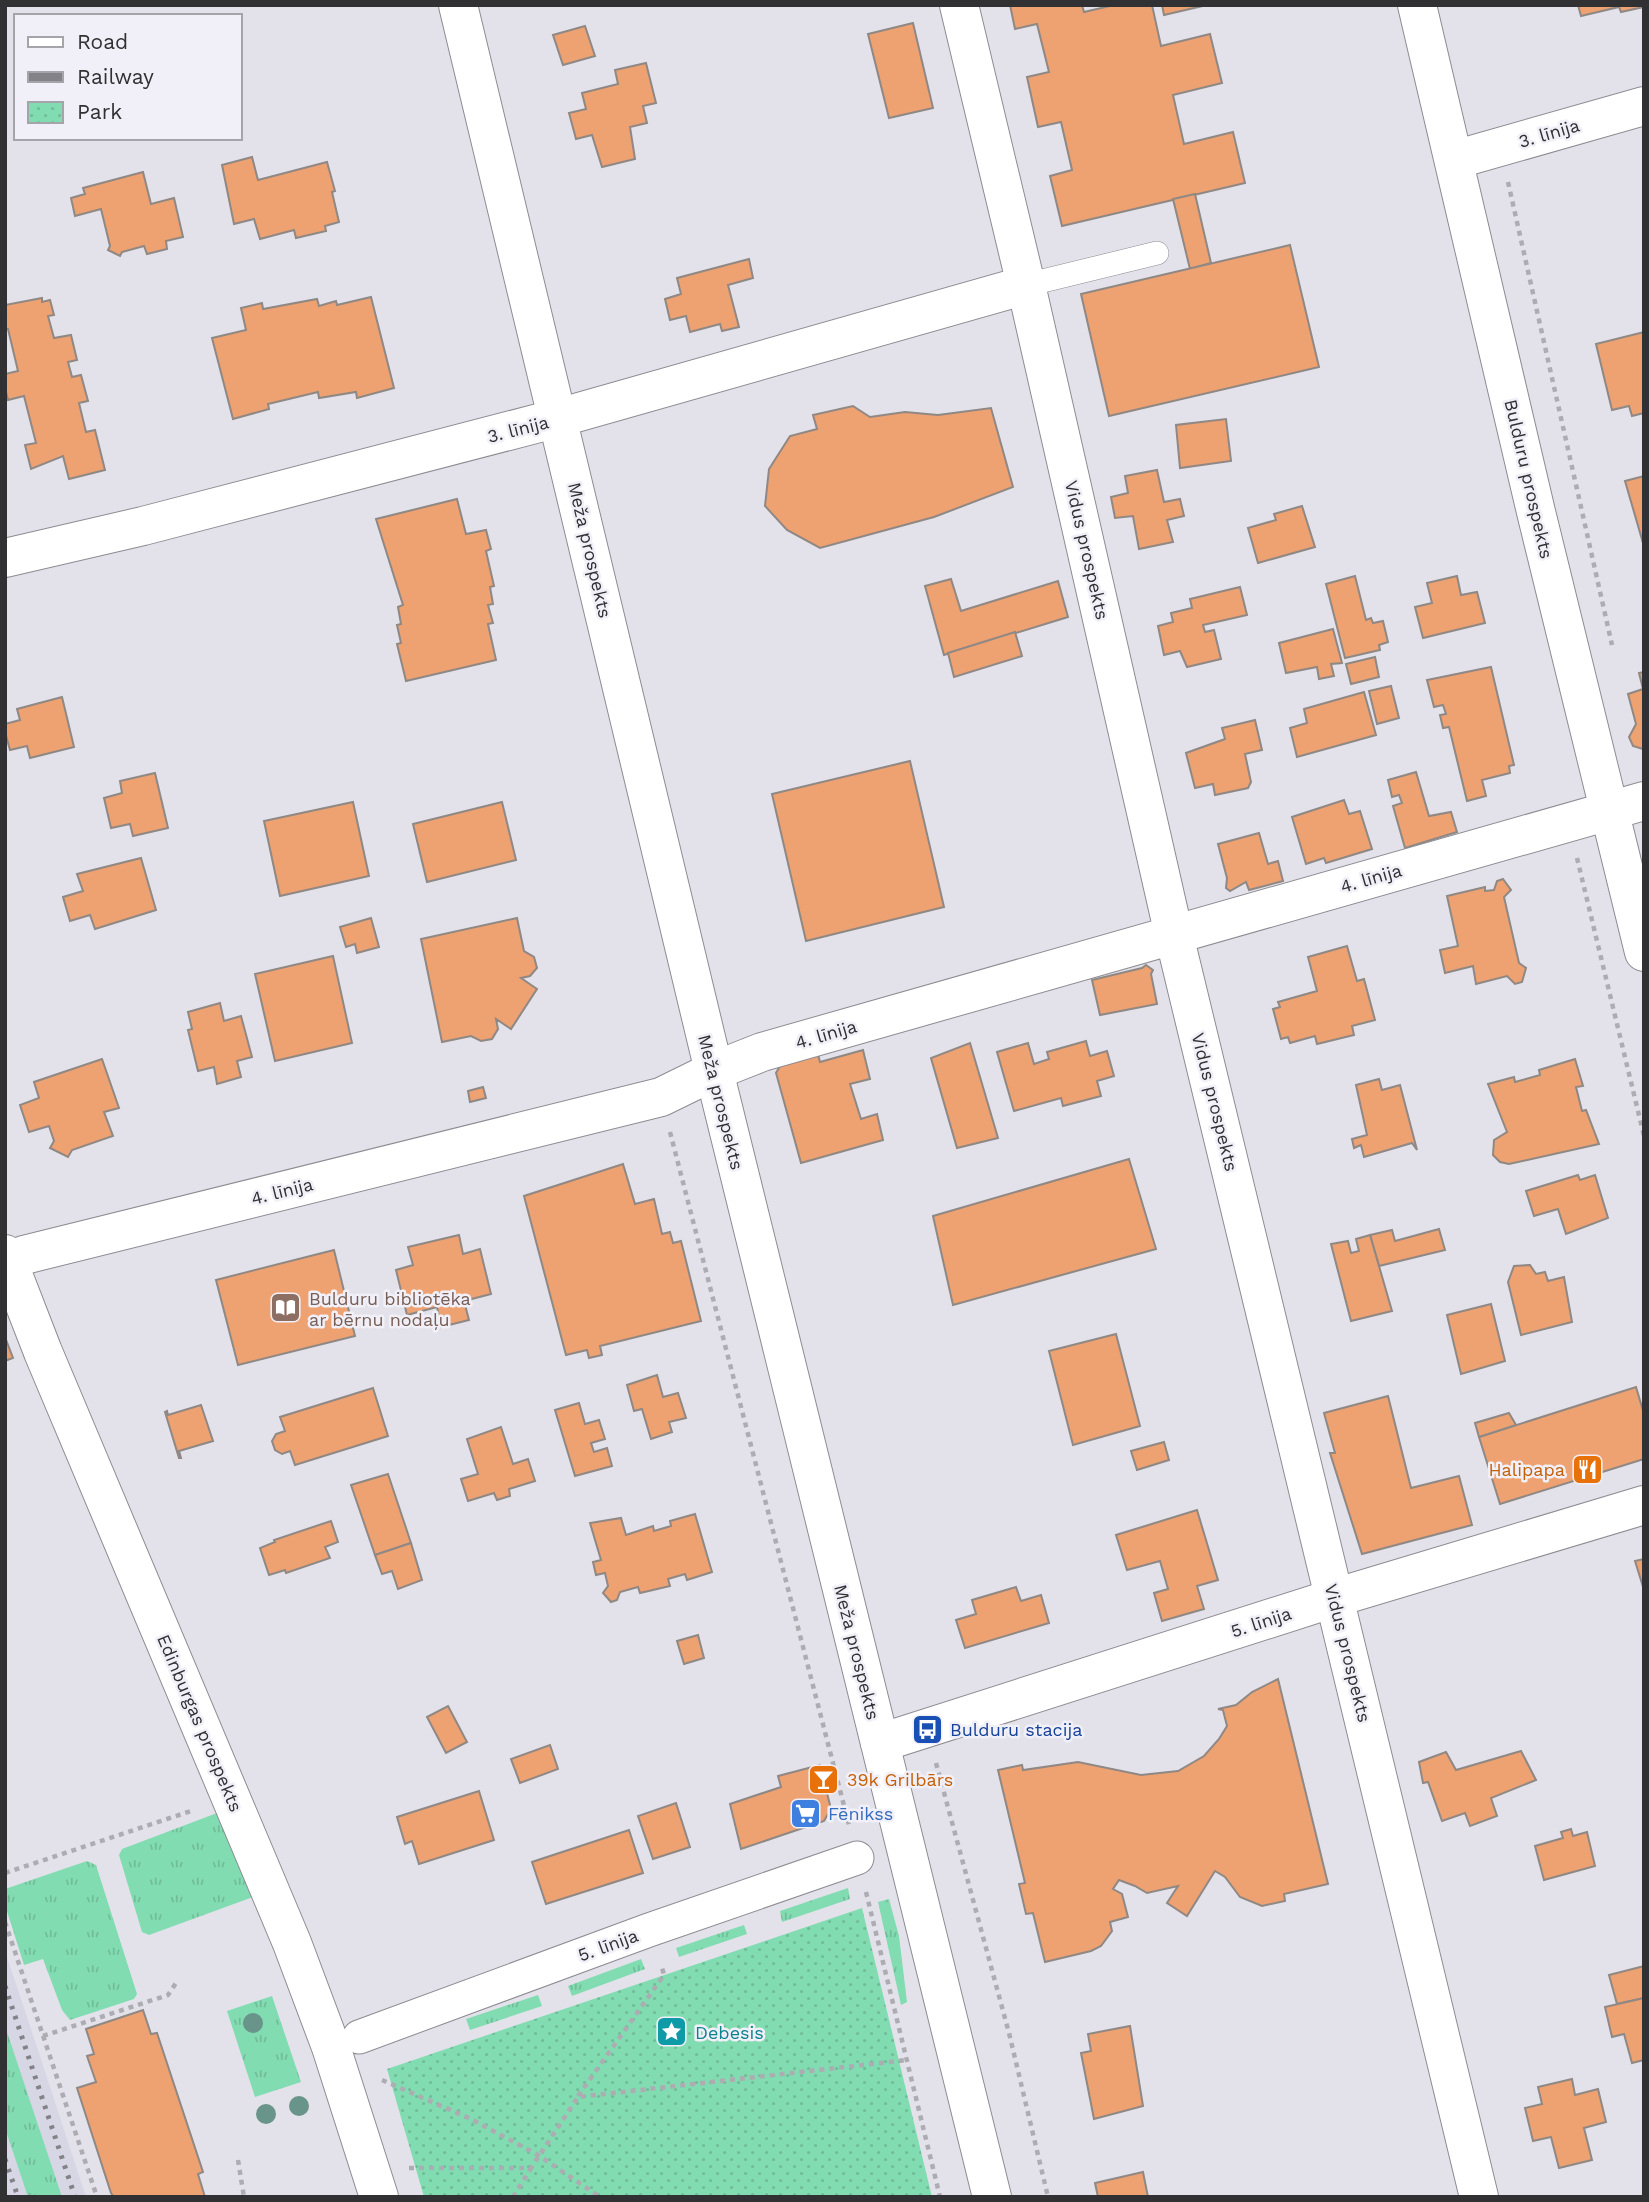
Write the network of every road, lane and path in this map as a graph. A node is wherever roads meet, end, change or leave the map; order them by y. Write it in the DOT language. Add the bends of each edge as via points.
graph roads {
  1 [pos="458,5"];
  2 [pos="960,5"];
  3 [pos="1417,5"];
  4 [pos="1644,106"];
  5 [pos="1491,149"];
  6 [pos="1454,160"];
  7 [pos="1157,253"];
  8 [pos="1026,285"];
  9 [pos="558,418"];
  10 [pos="5,558"];
  11 [pos="1613,652"];
  12 [pos="1627,806"];
  13 [pos="1174,934"];
  14 [pos="1644,952"];
  15 [pos="713,1071"];
  16 [pos="661,1097"];
  17 [pos="6,1257"];
  18 [pos="1644,1505"];
  19 [pos="1335,1598"];
  20 [pos="927,1728"];
  21 [pos="880,1743"];
  22 [pos="231,1798"];
  23 [pos="857,1857"];
  24 [pos="5,1873"];
  25 [pos="5,1923"];
  26 [pos="649,1930"];
  27 [pos="178,1980"];
  28 [pos="43,2036"];
  29 [pos="359,2036"];
  30 [pos="907,2060"];
  31 [pos="375,2077"];
  32 [pos="578,2097"];
  33 [pos="538,2155"];
  34 [pos="238,2160"];
  35 [pos="531,2168"];
  36 [pos="390,2183"];
  37 [pos="97,2197"];
  38 [pos="244,2197"];
  39 [pos="513,2197"];
  40 [pos="600,2197"];
  41 [pos="940,2197"];
  42 [pos="992,2197"];
  43 [pos="1048,2197"];
  44 [pos="1479,2197"];
  1 -- 9 [label="street, Meža prospekts"];
  2 -- 8 [label="street, Vidus prospekts"];
  3 -- 6 [label="street, Bulduru prospekts"];
  4 -- 5 [label="street, 3. līnija"];
  5 -- 6 [label="street, 3. līnija"];
  5 -- 11 [label="path" via="1505,168"];
  6 -- 12 [label="street, Bulduru prospekts" via="1536,512"];
  7 -- 8 [label="lane"];
  8 -- 9 [label="street, 3. līnija"];
  8 -- 13 [label="street, Vidus prospekts"];
  9 -- 10 [label="street, 3. līnija"];
  9 -- 15 [label="street, Meža prospekts"];
  12 -- 13 [label="street, 4. līnija"];
  12 -- 14 [label="street, Bulduru prospekts"];
  13 -- 15 [label="street, 4. līnija" via="762,1052"];
  13 -- 19 [label="street, Vidus prospekts"];
  15 -- 16 [label="street, 4. līnija"];
  15 -- 21 [label="street, Meža prospekts"];
  16 -- 17 [label="street, 4. līnija"];
  16 -- 23 [label="path"];
  17 -- 22 [label="street, Edinburgas prospekts"];
  18 -- 19 [label="street, 5. līnija"];
  19 -- 20 [label="street, 5. līnija"];
  19 -- 44 [label="street, Vidus prospekts"];
  20 -- 21 [label="street, 5. līnija"];
  20 -- 43 [label="path"];
  21 -- 42 [label="street, Meža prospekts"];
  22 -- 24 [label="path"];
  22 -- 36 [label="street, Edinburgas prospekts"];
  23 -- 26 [label="street, 5. līnija"];
  23 -- 30 [label="path"];
  25 -- 28 [label="path"];
  26 -- 29 [label="street, 5. līnija"];
  26 -- 32 [label="path" via="664,1975"];
  27 -- 28 [label="path" via="167,1995"];
  28 -- 37 [label="path"];
  30 -- 32 [label="path"];
  30 -- 41 [label="path"];
  31 -- 33 [label="path" via="471,2119"];
  32 -- 33 [label="path"];
  33 -- 35 [label="path"];
  33 -- 40 [label="path"];
  34 -- 38 [label="path"];
  35 -- 36 [label="path"];
  35 -- 39 [label="path"];
}
